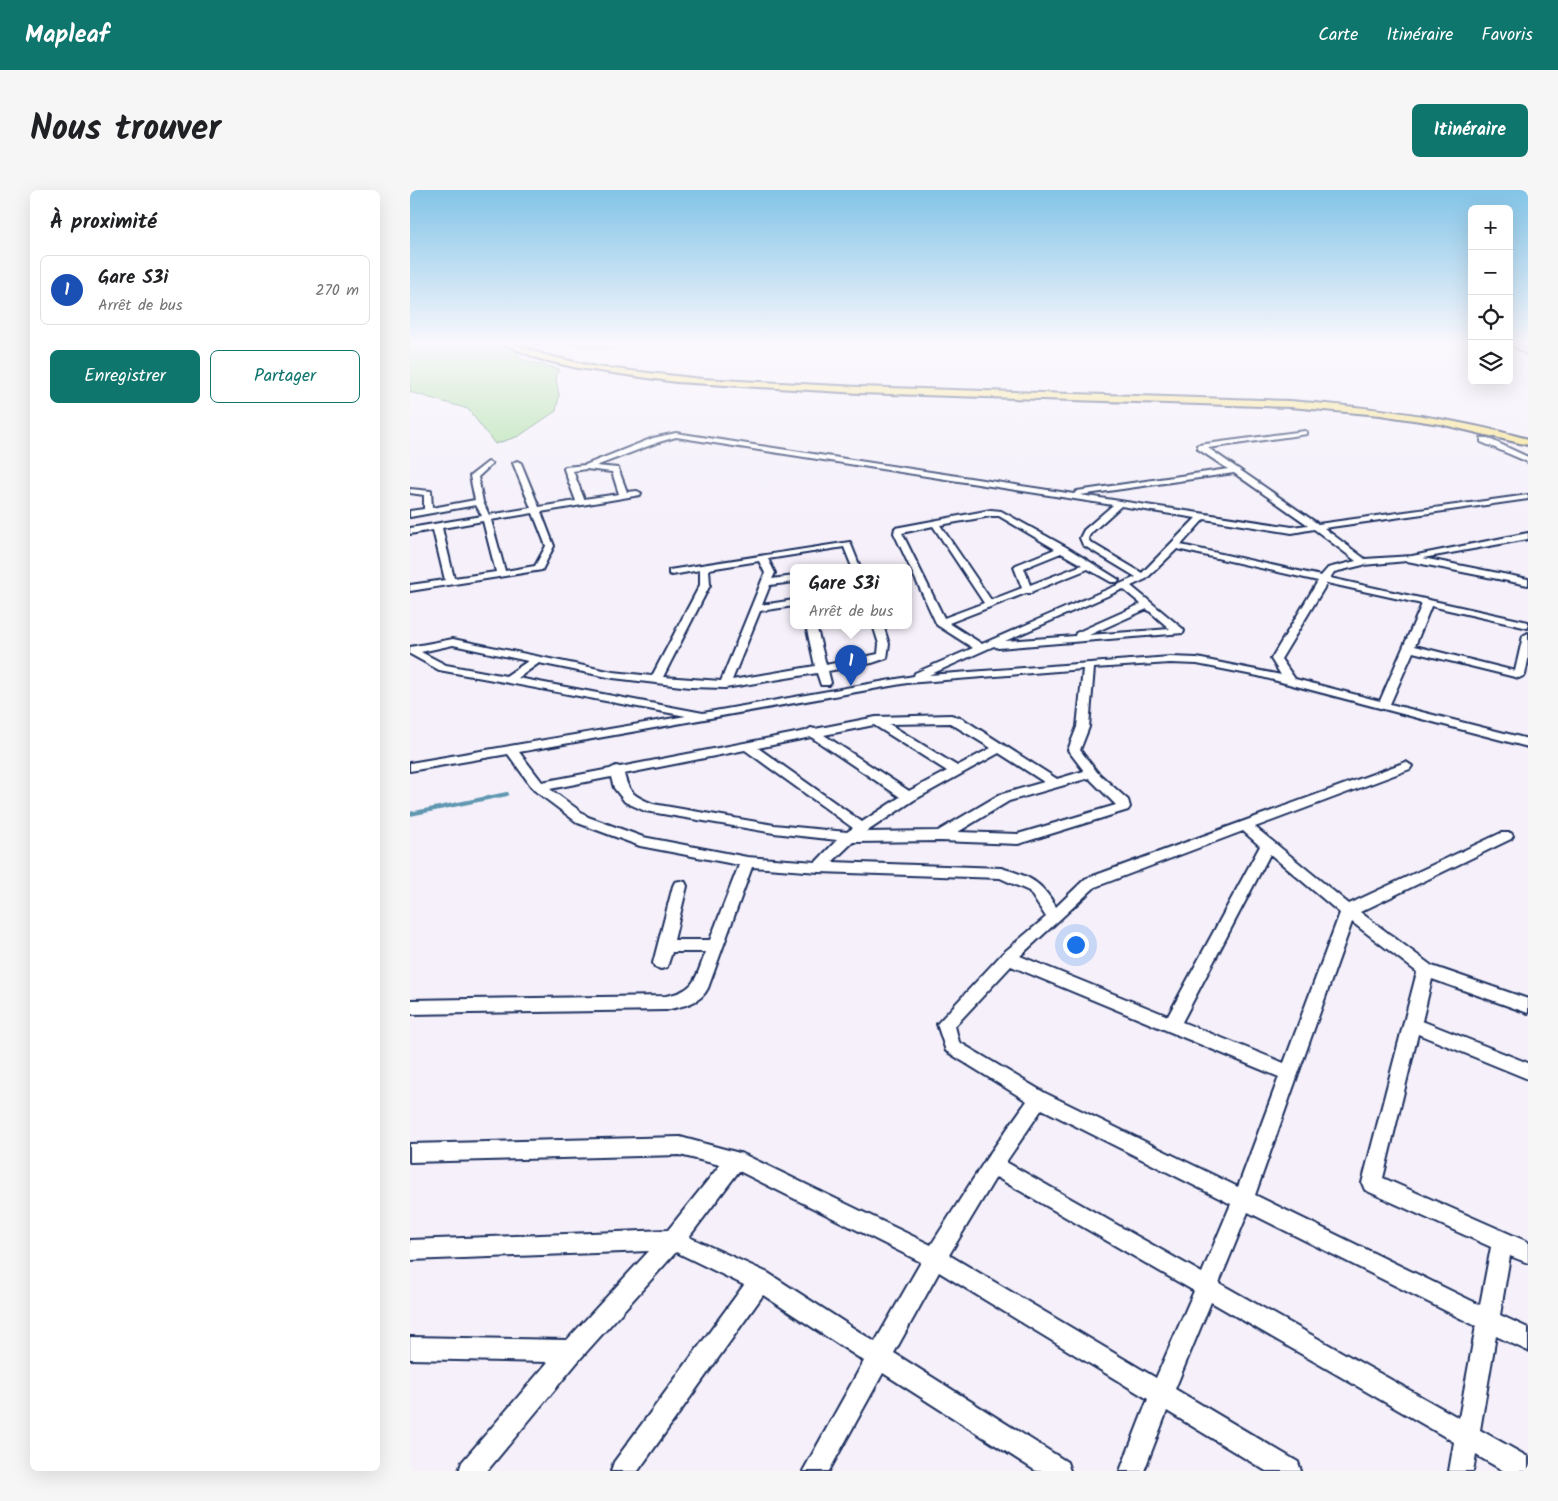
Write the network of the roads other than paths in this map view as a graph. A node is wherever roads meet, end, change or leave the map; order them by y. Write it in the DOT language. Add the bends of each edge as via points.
graph roads {
  1 [pos="1245,404"];
  2 [pos="1338,404"];
  3 [pos="1305,434"];
  4 [pos="1528,435"];
  5 [pos="1484,440"];
  6 [pos="1528,442"];
  7 [pos="1528,460"];
  8 [pos="518,463"];
  9 [pos="488,464"];
  10 [pos="586,467"];
  11 [pos="1234,471"];
  12 [pos="410,491"];
  13 [pos="637,493"];
  14 [pos="624,495"];
  15 [pos="1064,495"];
  16 [pos="1528,497"];
  17 [pos="480,502"];
  18 [pos="581,502"];
  19 [pos="1119,504"];
  20 [pos="536,510"];
  21 [pos="428,511"];
  22 [pos="410,514"];
  23 [pos="1202,516"];
  24 [pos="487,519"];
  25 [pos="935,523"];
  26 [pos="437,527"];
  27 [pos="1318,528"];
  28 [pos="410,531"];
  29 [pos="1528,536"];
  30 [pos="1516,538"];
  31 [pos="1528,545"];
  32 [pos="1175,546"];
  33 [pos="1063,549"];
  34 [pos="762,557"];
  35 [pos="1407,558"];
  36 [pos="1363,562"];
  37 [pos="855,564"];
  38 [pos="1090,565"];
  39 [pos="704,566"];
  40 [pos="672,572"];
  41 [pos="501,575"];
  42 [pos="1143,577"];
  43 [pos="1324,578"];
  44 [pos="790,580"];
  45 [pos="1114,580"];
  46 [pos="1528,582"];
  47 [pos="450,583"];
  48 [pos="766,583"];
  49 [pos="1125,586"];
  50 [pos="410,588"];
  51 [pos="1028,591"];
  52 [pos="1427,603"];
  53 [pos="790,604"];
  54 [pos="990,605"];
  55 [pos="1148,605"];
  56 [pos="756,609"];
  57 [pos="941,623"];
  58 [pos="1528,625"];
  59 [pos="812,629"];
  60 [pos="879,629"];
  61 [pos="1528,636"];
  62 [pos="1069,640"];
  63 [pos="984,647"];
  64 [pos="1409,648"];
  65 [pos="410,650"];
  66 [pos="538,659"];
  67 [pos="1089,665"];
  68 [pos="822,669"];
  69 [pos="510,679"];
  70 [pos="656,680"];
  71 [pos="907,680"];
  72 [pos="1292,682"];
  73 [pos="825,683"];
  74 [pos="725,685"];
  75 [pos="1384,705"];
  76 [pos="709,716"];
  77 [pos="876,721"];
  78 [pos="811,732"];
  79 [pos="1528,743"];
  80 [pos="746,745"];
  81 [pos="1000,748"];
  82 [pos="511,750"];
  83 [pos="1406,766"];
  84 [pos="410,767"];
  85 [pos="616,770"];
  86 [pos="956,772"];
  87 [pos="1092,774"];
  88 [pos="1054,783"];
  89 [pos="539,787"];
  90 [pos="909,797"];
  91 [pos="1245,826"];
  92 [pos="862,828"];
  93 [pos="942,836"];
  94 [pos="1506,836"];
  95 [pos="849,837"];
  96 [pos="1268,845"];
  97 [pos="747,862"];
  98 [pos="818,867"];
  99 [pos="680,886"];
  100 [pos="1348,911"];
  101 [pos="1054,918"];
  102 [pos="665,946"];
  103 [pos="716,946"];
  104 [pos="1008,958"];
  105 [pos="661,963"];
  106 [pos="1426,970"];
  107 [pos="1528,1006"];
  108 [pos="410,1007"];
  109 [pos="1172,1024"];
  110 [pos="1412,1024"];
  111 [pos="1528,1071"];
  112 [pos="1289,1072"];
  113 [pos="1039,1099"];
  114 [pos="410,1153"];
  115 [pos="736,1160"];
  116 [pos="993,1165"];
  117 [pos="1243,1200"];
  118 [pos="673,1240"];
  119 [pos="1502,1242"];
  120 [pos="410,1250"];
  121 [pos="1528,1253"];
  122 [pos="935,1258"];
  123 [pos="760,1281"];
  124 [pos="1206,1288"];
  125 [pos="1487,1320"];
  126 [pos="1528,1340"];
  127 [pos="410,1348"];
  128 [pos="572,1350"];
  129 [pos="879,1357"];
  130 [pos="1161,1395"];
  131 [pos="1466,1437"];
  132 [pos="471,1471"];
  133 [pos="623,1471"];
  134 [pos="815,1471"];
  135 [pos="1058,1471"];
  136 [pos="1132,1471"];
  137 [pos="1289,1471"];
  138 [pos="1461,1471"];
  139 [pos="1528,1471"];
  1 -- 6 [label="highway" via="1332,407 1420,418"];
  2 -- 4 [label="highway" via="1422,413"];
  3 -- 11 [label="street" via="1201,447"];
  5 -- 7 [label="street"];
  8 -- 20 [label="street"];
  9 -- 17 [label="street" via="474,476"];
  10 -- 14 [label="street" via="615,470"];
  10 -- 15 [label="street" via="676,435"];
  10 -- 18 [label="street" via="568,468"];
  11 -- 15 [label="street"];
  11 -- 27 [label="street"];
  12 -- 21 [label="street" via="428,493"];
  13 -- 14 [label="street"];
  14 -- 18 [label="street"];
  15 -- 19 [label="street"];
  16 -- 27 [label="street"];
  17 -- 21 [label="street"];
  17 -- 24 [label="street"];
  18 -- 20 [label="street"];
  19 -- 23 [label="street"];
  19 -- 42 [label="street" via="1084,538 1086,543"];
  20 -- 24 [label="street"];
  20 -- 41 [label="street" via="550,546 540,568"];
  21 -- 22 [label="street"];
  23 -- 27 [label="street" via="1292,530"];
  23 -- 32 [label="street"];
  24 -- 26 [label="street"];
  24 -- 41 [label="street"];
  25 -- 33 [label="street" via="1001,514"];
  25 -- 54 [label="street"];
  25 -- 57 [label="street" via="898,530 898,533"];
  26 -- 28 [label="street"];
  26 -- 47 [label="street"];
  27 -- 36 [label="street"];
  29 -- 30 [label="street"];
  30 -- 31 [label="street"];
  30 -- 35 [label="street"];
  32 -- 42 [label="street"];
  32 -- 43 [label="street"];
  33 -- 38 [label="street"];
  33 -- 51 [label="street" via="1018,567"];
  34 -- 37 [label="street" via="847,544"];
  34 -- 39 [label="street"];
  34 -- 48 [label="street" via="770,573"];
  35 -- 36 [label="street"];
  35 -- 46 [label="street"];
  36 -- 43 [label="street" via="1331,570"];
  38 -- 45 [label="street"];
  38 -- 51 [label="street"];
  39 -- 40 [label="street"];
  39 -- 70 [label="street" via="705,585"];
  41 -- 47 [label="street"];
  42 -- 49 [label="street"];
  43 -- 52 [label="street"];
  43 -- 72 [label="street" via="1276,659"];
  44 -- 48 [label="street"];
  47 -- 50 [label="street"];
  48 -- 56 [label="street"];
  49 -- 55 [label="street"];
  49 -- 63 [label="street"];
  51 -- 54 [label="street"];
  52 -- 58 [label="street"];
  52 -- 64 [label="street"];
  53 -- 56 [label="street"];
  54 -- 57 [label="street"];
  55 -- 62 [label="street"];
  55 -- 62 [label="street" via="1179,631"];
  56 -- 74 [label="street"];
  57 -- 63 [label="street"];
  59 -- 68 [label="street"];
  60 -- 68 [label="street" via="885,650 882,656"];
  61 -- 64 [label="street" via="1519,675"];
  62 -- 63 [label="street"];
  63 -- 71 [label="street"];
  64 -- 75 [label="street"];
  65 -- 66 [label="street" via="453,642"];
  65 -- 69 [label="street" via="444,668"];
  66 -- 69 [label="street"];
  66 -- 70 [label="street" via="613,675"];
  67 -- 71 [label="street"];
  67 -- 72 [label="street" via="1197,661"];
  67 -- 87 [label="street" via="1083,726 1074,750"];
  68 -- 73 [label="street"];
  68 -- 74 [label="street"];
  69 -- 76 [label="street"];
  70 -- 74 [label="street"];
  71 -- 76 [label="street"];
  72 -- 75 [label="street"];
  75 -- 79 [label="street"];
  76 -- 82 [label="street"];
  77 -- 78 [label="street"];
  77 -- 81 [label="street" via="951,719"];
  77 -- 86 [label="street"];
  78 -- 80 [label="street"];
  78 -- 90 [label="street"];
  80 -- 85 [label="street"];
  80 -- 92 [label="street"];
  81 -- 86 [label="street"];
  81 -- 88 [label="street"];
  82 -- 84 [label="street"];
  82 -- 89 [label="street"];
  83 -- 91 [label="street"];
  85 -- 89 [label="street"];
  85 -- 95 [label="street" via="621,788 630,798 650,808 774,829"];
  86 -- 90 [label="street"];
  87 -- 88 [label="street"];
  87 -- 93 [label="street" via="1123,802 1123,807 1018,839"];
  88 -- 93 [label="street" via="1004,798"];
  89 -- 97 [label="street" via="583,820 640,842"];
  90 -- 92 [label="street"];
  91 -- 96 [label="street"];
  91 -- 101 [label="street" via="1090,883"];
  92 -- 95 [label="street"];
  93 -- 95 [label="street"];
  94 -- 100 [label="street"];
  95 -- 98 [label="street"];
  96 -- 100 [label="street"];
  96 -- 109 [label="street"];
  97 -- 98 [label="street"];
  97 -- 103 [label="street"];
  98 -- 101 [label="street" via="1001,873 1028,882 1041,893"];
  99 -- 102 [label="street"];
  100 -- 106 [label="street"];
  100 -- 112 [label="street"];
  101 -- 104 [label="street"];
  102 -- 103 [label="street"];
  102 -- 105 [label="street"];
  103 -- 108 [label="street" via="700,988 686,999 666,1003"];
  104 -- 109 [label="street"];
  104 -- 113 [label="street" via="946,1024 952,1046"];
  106 -- 107 [label="street"];
  106 -- 110 [label="street"];
  109 -- 112 [label="street"];
  110 -- 111 [label="street"];
  110 -- 119 [label="street" via="1372,1182"];
  112 -- 117 [label="street"];
  113 -- 116 [label="street"];
  113 -- 117 [label="street"];
  114 -- 115 [label="street" via="680,1146"];
  115 -- 118 [label="street"];
  115 -- 122 [label="street"];
  116 -- 122 [label="street"];
  116 -- 124 [label="street"];
  117 -- 124 [label="street"];
  117 -- 125 [label="street"];
  118 -- 120 [label="street"];
  118 -- 123 [label="street"];
  118 -- 128 [label="street"];
  119 -- 121 [label="street"];
  119 -- 125 [label="street"];
  122 -- 129 [label="street"];
  122 -- 130 [label="street"];
  123 -- 129 [label="street"];
  123 -- 133 [label="street"];
  124 -- 130 [label="street"];
  124 -- 131 [label="street"];
  125 -- 126 [label="street"];
  125 -- 131 [label="street"];
  127 -- 128 [label="street"];
  128 -- 132 [label="street"];
  129 -- 134 [label="street"];
  129 -- 135 [label="street"];
  130 -- 136 [label="street"];
  130 -- 137 [label="street"];
  131 -- 138 [label="street"];
  131 -- 139 [label="street"];
}
